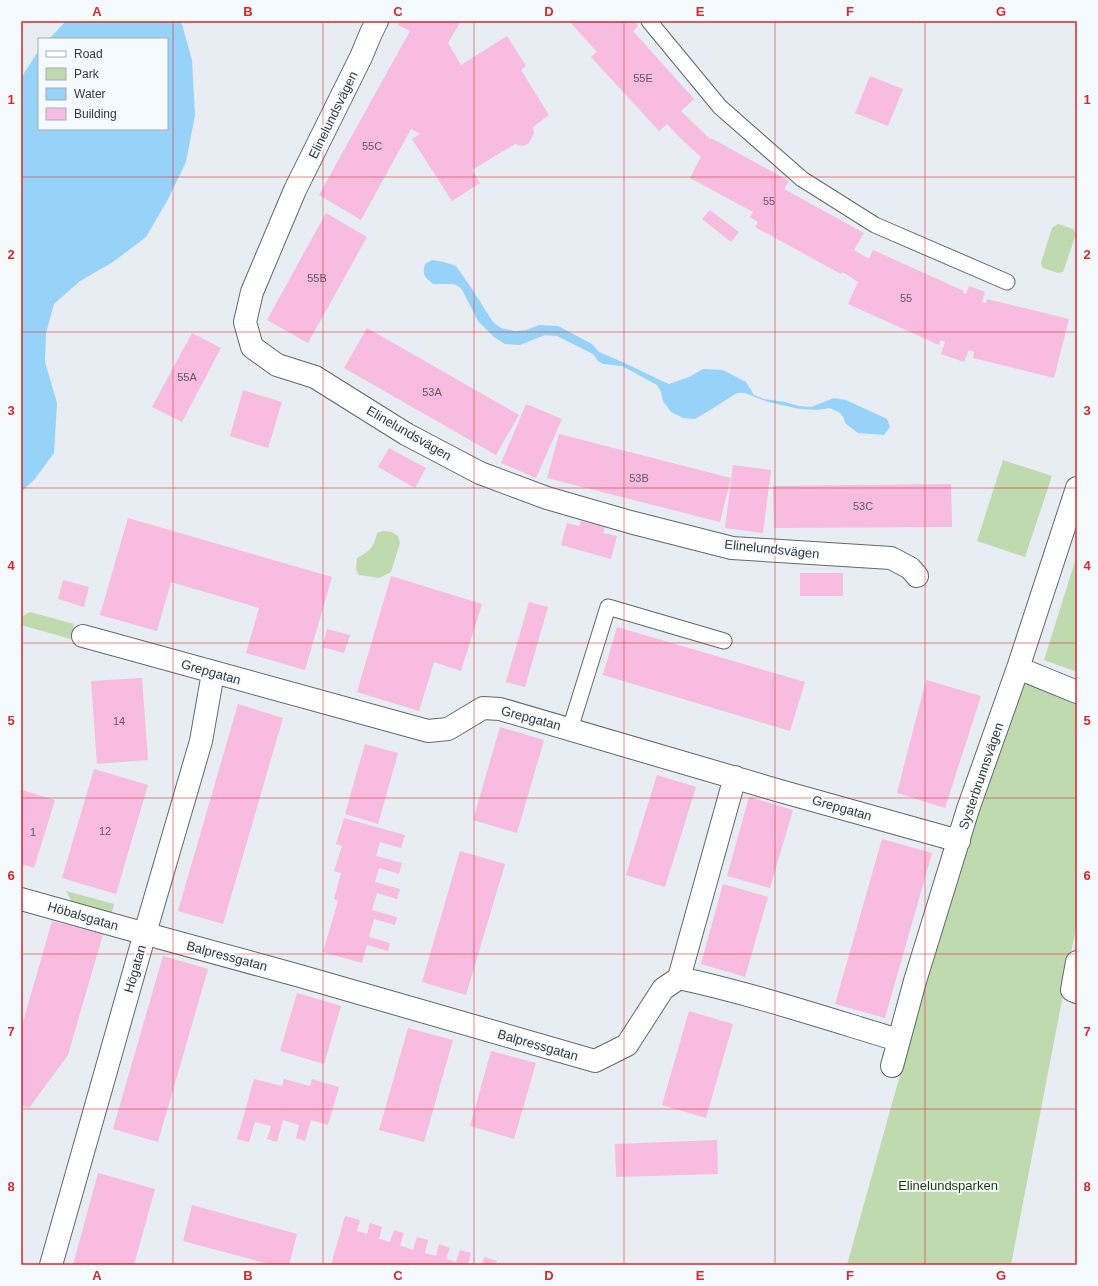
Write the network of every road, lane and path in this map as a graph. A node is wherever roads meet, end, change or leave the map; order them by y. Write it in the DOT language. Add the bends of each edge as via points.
graph roads {
  1 [pos="377,21"];
  2 [pos="649,21"];
  3 [pos="1007,282"];
  4 [pos="1077,488"];
  5 [pos="917,576"];
  6 [pos="82,636"];
  7 [pos="724,641"];
  8 [pos="1018,668"];
  9 [pos="213,672"];
  10 [pos="1077,692"];
  11 [pos="570,729"];
  12 [pos="735,777"];
  13 [pos="959,841"];
  14 [pos="21,898"];
  15 [pos="145,933"];
  16 [pos="1077,962"];
  17 [pos="678,978"];
  18 [pos="1077,992"];
  19 [pos="898,1040"];
  20 [pos="892,1066"];
  21 [pos="51,1265"];
  1 -- 5 [label="street, Elinelundsvägen" via="362,57 295,190 252,292 244,322 252,347 277,365 315,377 406,434 474,469 547,498 732,548 891,558 910,568"];
  2 -- 3 [label="lane" via="720,107 802,179 875,225"];
  4 -- 8 [label="street, Systerbrunnsvägen"];
  6 -- 9 [label="street, Grepgatan"];
  7 -- 11 [label="lane" via="608,607"];
  8 -- 10 [label="street"];
  8 -- 13 [label="street, Systerbrunnsvägen"];
  9 -- 11 [label="street, Grepgatan" via="428,731 448,729 483,708 500,708"];
  9 -- 15 [label="street, Högatan" via="201,741"];
  11 -- 12 [label="street, Grepgatan"];
  12 -- 13 [label="street, Grepgatan"];
  12 -- 17 [label="street"];
  13 -- 19 [label="street, Systerbrunnsvägen"];
  14 -- 15 [label="street, Höbalsgatan"];
  15 -- 17 [label="street, Balpressgatan" via="595,1061 627,1045 663,989"];
  15 -- 21 [label="street, Högatan"];
  16 -- 18 [label="street" via="1072,990"];
  17 -- 19 [label="street" via="788,1006"];
  19 -- 20 [label="street, Systerbrunnsvägen"];
}
